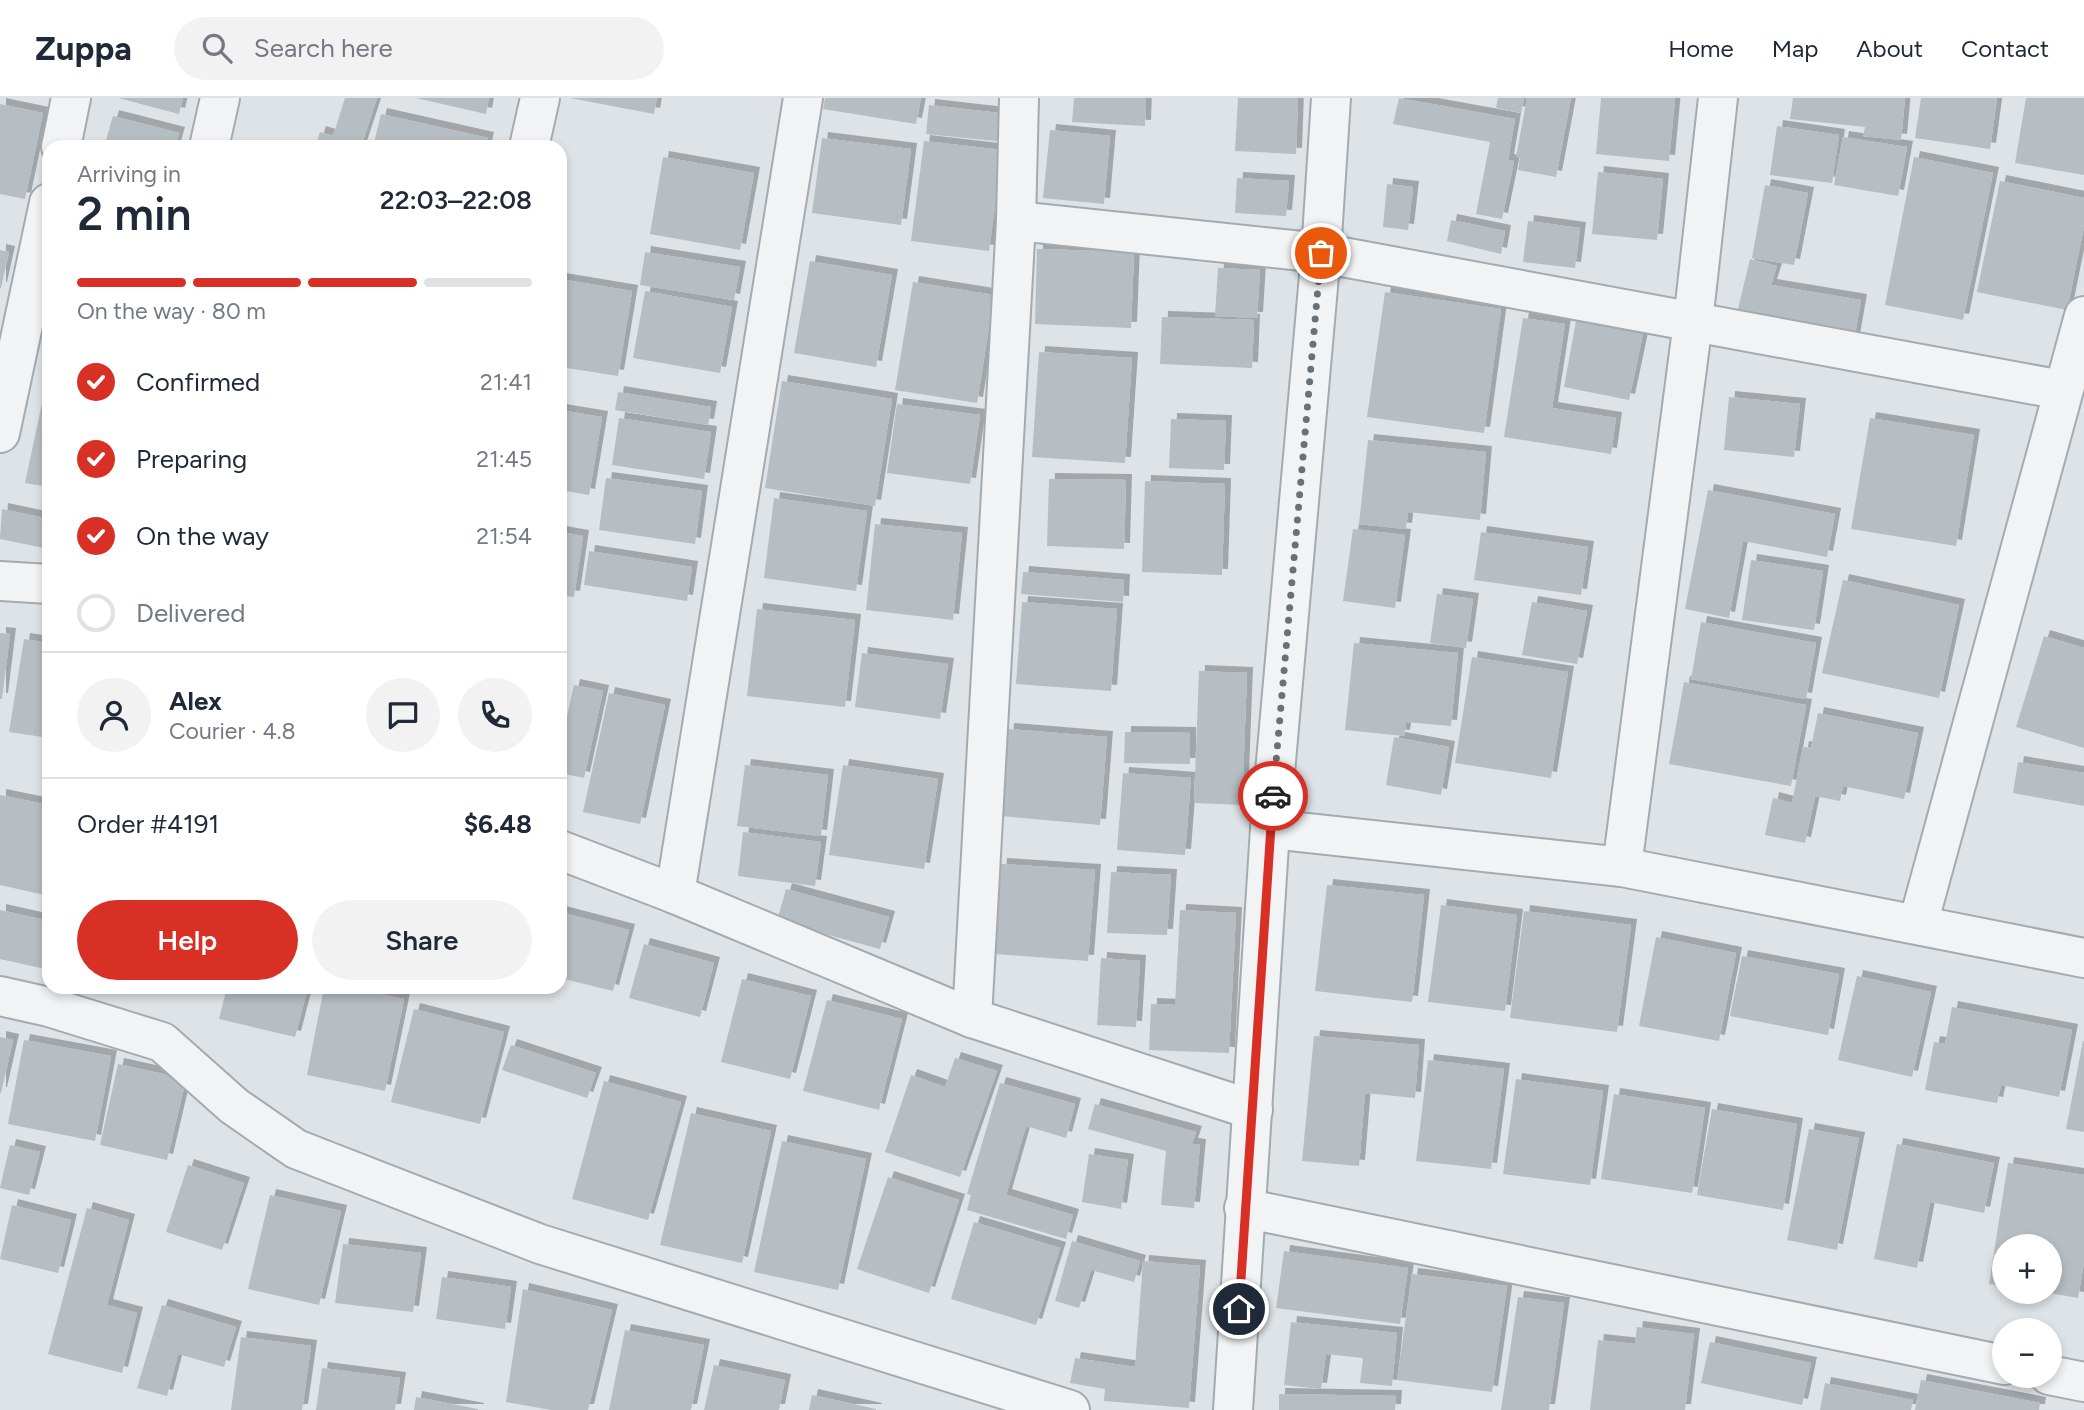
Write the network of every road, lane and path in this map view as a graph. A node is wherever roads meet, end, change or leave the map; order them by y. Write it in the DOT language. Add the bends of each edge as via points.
graph roads {
  1 [pos="71,98"];
  2 [pos="220,98"];
  3 [pos="540,98"];
  4 [pos="803,98"];
  5 [pos="1019,98"];
  6 [pos="1331,98"];
  7 [pos="1718,98"];
  8 [pos="62,140"];
  9 [pos="211,140"];
  10 [pos="531,140"];
  11 [pos="1016,221"];
  12 [pos="42,236"];
  13 [pos="1321,253"];
  14 [pos="2084,316"];
  15 [pos="1693,322"];
  16 [pos="2062,390"];
  17 [pos="0,433"];
  18 [pos="0,581"];
  19 [pos="42,583"];
  20 [pos="1270,829"];
  21 [pos="567,853"];
  22 [pos="1622,867"];
  23 [pos="675,894"];
  24 [pos="1918,924"];
  25 [pos="2084,958"];
  26 [pos="0,996"];
  27 [pos="972,1018"];
  28 [pos="1253,1110"];
  29 [pos="1244,1208"];
  30 [pos="1992,1364"];
  31 [pos="2062,1378"];
  32 [pos="2084,1382"];
  33 [pos="1070,1410"];
  34 [pos="1233,1410"];
  1 -- 8 [label="street"];
  2 -- 9 [label="street"];
  3 -- 10 [label="street"];
  4 -- 23 [label="street"];
  5 -- 11 [label="street"];
  6 -- 13 [label="street"];
  7 -- 15 [label="street"];
  11 -- 13 [label="street"];
  11 -- 27 [label="street"];
  12 -- 17 [label="street"];
  13 -- 15 [label="street"];
  13 -- 20 [label="street"];
  14 -- 16 [label="street"];
  15 -- 16 [label="street"];
  15 -- 22 [label="street"];
  16 -- 24 [label="street"];
  18 -- 19 [label="street"];
  20 -- 22 [label="street"];
  20 -- 28 [label="street"];
  21 -- 23 [label="street"];
  22 -- 24 [label="street"];
  23 -- 27 [label="street"];
  24 -- 25 [label="street"];
  26 -- 33 [label="street" via="162,1042 234,1106 296,1149 527,1239"];
  27 -- 28 [label="street"];
  28 -- 29 [label="street"];
  29 -- 30 [label="street"];
  29 -- 34 [label="street"];
  31 -- 32 [label="street"];
}
